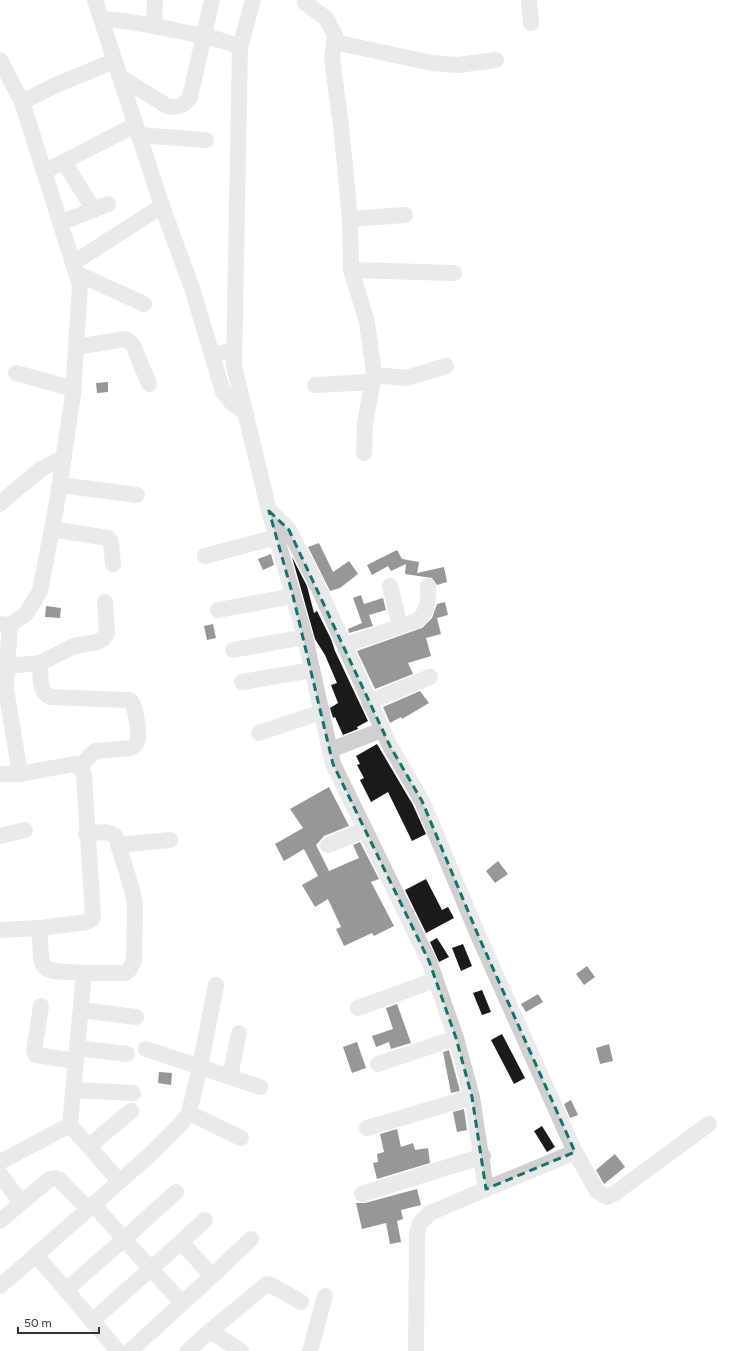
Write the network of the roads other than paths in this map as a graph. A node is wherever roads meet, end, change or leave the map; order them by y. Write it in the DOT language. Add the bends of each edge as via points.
graph roads {
  1 [pos="95,0"];
  2 [pos="155,0"];
  3 [pos="212,0"];
  4 [pos="253,0"];
  5 [pos="529,0"];
  6 [pos="304,1"];
  7 [pos="101,19"];
  8 [pos="531,23"];
  9 [pos="154,26"];
  10 [pos="204,36"];
  11 [pos="334,42"];
  12 [pos="240,48"];
  13 [pos="0,60"];
  14 [pos="496,60"];
  15 [pos="114,61"];
  16 [pos="119,76"];
  17 [pos="22,102"];
  18 [pos="136,130"];
  19 [pos="206,140"];
  20 [pos="64,162"];
  21 [pos="44,172"];
  22 [pos="162,206"];
  23 [pos="405,215"];
  24 [pos="350,219"];
  25 [pos="60,223"];
  26 [pos="74,268"];
  27 [pos="351,270"];
  28 [pos="454,273"];
  29 [pos="144,304"];
  30 [pos="76,348"];
  31 [pos="234,350"];
  32 [pos="212,355"];
  33 [pos="446,366"];
  34 [pos="16,373"];
  35 [pos="373,379"];
  36 [pos="149,384"];
  37 [pos="316,385"];
  38 [pos="74,389"];
  39 [pos="246,413"];
  40 [pos="364,453"];
  41 [pos="64,457"];
  42 [pos="60,485"];
  43 [pos="138,495"];
  44 [pos="0,504"];
  45 [pos="270,511"];
  46 [pos="52,529"];
  47 [pos="277,537"];
  48 [pos="205,556"];
  49 [pos="114,564"];
  50 [pos="390,586"];
  51 [pos="428,586"];
  52 [pos="293,596"];
  53 [pos="106,602"];
  54 [pos="218,610"];
  55 [pos="5,624"];
  56 [pos="400,626"];
  57 [pos="305,637"];
  58 [pos="345,645"];
  59 [pos="233,650"];
  60 [pos="40,662"];
  61 [pos="3,666"];
  62 [pos="312,670"];
  63 [pos="430,677"];
  64 [pos="242,682"];
  65 [pos="369,702"];
  66 [pos="4,706"];
  67 [pos="322,712"];
  68 [pos="382,730"];
  69 [pos="259,733"];
  70 [pos="330,750"];
  71 [pos="79,766"];
  72 [pos="0,774"];
  73 [pos="20,774"];
  74 [pos="25,830"];
  75 [pos="365,830"];
  76 [pos="86,834"];
  77 [pos="0,836"];
  78 [pos="170,840"];
  79 [pos="118,845"];
  80 [pos="328,845"];
  81 [pos="40,928"];
  82 [pos="0,930"];
  83 [pos="84,973"];
  84 [pos="436,980"];
  85 [pos="216,985"];
  86 [pos="41,1006"];
  87 [pos="358,1008"];
  88 [pos="81,1010"];
  89 [pos="136,1017"];
  90 [pos="239,1033"];
  91 [pos="456,1038"];
  92 [pos="146,1049"];
  93 [pos="77,1054"];
  94 [pos="127,1054"];
  95 [pos="378,1064"];
  96 [pos="200,1067"];
  97 [pos="230,1077"];
  98 [pos="260,1087"];
  99 [pos="74,1090"];
  100 [pos="133,1093"];
  101 [pos="472,1097"];
  102 [pos="131,1111"];
  103 [pos="189,1113"];
  104 [pos="709,1124"];
  105 [pos="70,1125"];
  106 [pos="367,1128"];
  107 [pos="241,1138"];
  108 [pos="88,1146"];
  109 [pos="575,1152"];
  110 [pos="483,1156"];
  111 [pos="0,1162"];
  112 [pos="0,1174"];
  113 [pos="119,1181"];
  114 [pos="486,1189"];
  115 [pos="176,1192"];
  116 [pos="362,1194"];
  117 [pos="21,1203"];
  118 [pos="91,1207"];
  119 [pos="0,1220"];
  120 [pos="205,1220"];
  121 [pos="124,1239"];
  122 [pos="250,1239"];
  123 [pos="181,1242"];
  124 [pos="36,1255"];
  125 [pos="150,1269"];
  126 [pos="212,1276"];
  127 [pos="0,1286"];
  128 [pos="66,1290"];
  129 [pos="325,1296"];
  130 [pos="301,1302"];
  131 [pos="182,1303"];
  132 [pos="92,1321"];
  133 [pos="210,1331"];
  134 [pos="118,1351"];
  135 [pos="130,1351"];
  136 [pos="188,1351"];
  137 [pos="240,1351"];
  138 [pos="310,1351"];
  139 [pos="416,1351"];
  1 -- 7 [label="street"];
  2 -- 9 [label="street"];
  3 -- 10 [label="street"];
  4 -- 12 [label="street"];
  5 -- 8 [label="street"];
  6 -- 11 [label="street" via="326,18 334,30"];
  7 -- 9 [label="street" via="126,20"];
  7 -- 15 [label="street"];
  9 -- 10 [label="street"];
  10 -- 12 [label="street" via="223,40"];
  10 -- 16 [label="street" via="190,97 182,106 167,106"];
  11 -- 14 [label="street" via="432,63 458,65"];
  11 -- 24 [label="street" via="334,81"];
  12 -- 31 [label="street"];
  13 -- 17 [label="street"];
  15 -- 16 [label="street"];
  15 -- 17 [label="street"];
  16 -- 18 [label="street"];
  17 -- 21 [label="street"];
  18 -- 19 [label="street"];
  18 -- 20 [label="street"];
  18 -- 22 [label="street"];
  20 -- 21 [label="street"];
  20 -- 25 [label="street" via="101,207"];
  21 -- 25 [label="street"];
  22 -- 26 [label="street"];
  22 -- 32 [label="street" via="192,288"];
  23 -- 24 [label="street"];
  24 -- 27 [label="street"];
  25 -- 26 [label="street"];
  26 -- 29 [label="street"];
  26 -- 30 [label="street" via="80,285"];
  27 -- 28 [label="street"];
  27 -- 35 [label="street" via="367,322"];
  30 -- 36 [label="street" via="126,339 133,345"];
  30 -- 38 [label="street"];
  31 -- 32 [label="street"];
  31 -- 39 [label="street" via="234,366"];
  32 -- 39 [label="street" via="223,392"];
  33 -- 35 [label="street" via="407,378"];
  34 -- 38 [label="street"];
  35 -- 37 [label="street"];
  35 -- 40 [label="street" via="365,423"];
  38 -- 41 [label="street"];
  39 -- 45 [label="street"];
  41 -- 42 [label="street"];
  41 -- 44 [label="street" via="41,469"];
  42 -- 43 [label="street"];
  42 -- 46 [label="street"];
  45 -- 47 [label="street"];
  45 -- 58 [label="street" via="289,530"];
  46 -- 49 [label="street" via="108,538 112,542"];
  46 -- 55 [label="street" via="40,591 26,614"];
  47 -- 48 [label="street"];
  47 -- 52 [label="street"];
  50 -- 56 [label="street"];
  51 -- 56 [label="street" via="425,613 416,621"];
  52 -- 54 [label="street"];
  52 -- 57 [label="street"];
  53 -- 60 [label="street" via="107,633 103,639 74,646"];
  55 -- 61 [label="street"];
  56 -- 58 [label="street"];
  57 -- 59 [label="street"];
  57 -- 62 [label="street"];
  58 -- 65 [label="street"];
  60 -- 61 [label="street"];
  60 -- 71 [label="street" via="42,688 50,698 130,700 135,706 136,743 130,748 95,751"];
  61 -- 66 [label="street" via="6,689"];
  62 -- 64 [label="street"];
  62 -- 67 [label="street"];
  63 -- 65 [label="street"];
  65 -- 68 [label="street"];
  66 -- 73 [label="street"];
  67 -- 69 [label="street"];
  67 -- 70 [label="street"];
  68 -- 70 [label="street"];
  68 -- 109 [label="street" via="422,801 478,935"];
  70 -- 75 [label="street" via="333,764"];
  71 -- 73 [label="street" via="74,764"];
  71 -- 76 [label="street" via="84,775"];
  72 -- 73 [label="street"];
  74 -- 77 [label="street"];
  75 -- 80 [label="street"];
  75 -- 84 [label="street"];
  76 -- 79 [label="street" via="112,833"];
  76 -- 81 [label="street" via="92,919 87,922"];
  78 -- 79 [label="street"];
  79 -- 83 [label="street" via="133,893 134,960 130,969 124,973"];
  81 -- 82 [label="street"];
  81 -- 83 [label="street" via="41,964 44,968 50,971"];
  83 -- 88 [label="street"];
  84 -- 87 [label="street"];
  84 -- 91 [label="street"];
  85 -- 96 [label="street"];
  86 -- 93 [label="street" via="34,1051 36,1055"];
  88 -- 89 [label="street"];
  88 -- 93 [label="street"];
  90 -- 97 [label="street"];
  91 -- 95 [label="street"];
  91 -- 101 [label="street"];
  92 -- 96 [label="street"];
  93 -- 94 [label="street"];
  93 -- 99 [label="street"];
  96 -- 97 [label="street"];
  96 -- 103 [label="street"];
  97 -- 98 [label="street"];
  99 -- 100 [label="street"];
  99 -- 105 [label="street"];
  101 -- 106 [label="street"];
  101 -- 110 [label="street"];
  102 -- 108 [label="street"];
  103 -- 107 [label="street"];
  103 -- 113 [label="street" via="180,1125"];
  104 -- 109 [label="street" via="615,1193 607,1196 597,1191"];
  105 -- 108 [label="street"];
  105 -- 111 [label="street"];
  108 -- 113 [label="street"];
  109 -- 114 [label="street"];
  110 -- 114 [label="street"];
  110 -- 116 [label="street"];
  112 -- 117 [label="street"];
  113 -- 118 [label="street"];
  114 -- 139 [label="street" via="430,1213 420,1223 417,1233"];
  115 -- 121 [label="street"];
  117 -- 118 [label="street" via="50,1179 55,1178"];
  117 -- 119 [label="street"];
  118 -- 121 [label="street"];
  118 -- 124 [label="street"];
  120 -- 123 [label="street"];
  121 -- 125 [label="street"];
  121 -- 128 [label="street"];
  122 -- 126 [label="street"];
  123 -- 125 [label="street"];
  123 -- 126 [label="street"];
  124 -- 127 [label="street"];
  124 -- 128 [label="street"];
  125 -- 131 [label="street"];
  125 -- 132 [label="street"];
  126 -- 131 [label="street"];
  128 -- 132 [label="street"];
  129 -- 138 [label="street"];
  130 -- 133 [label="street" via="267,1284"];
  131 -- 135 [label="street"];
  132 -- 134 [label="street"];
  133 -- 136 [label="street"];
  133 -- 137 [label="street"];
}
